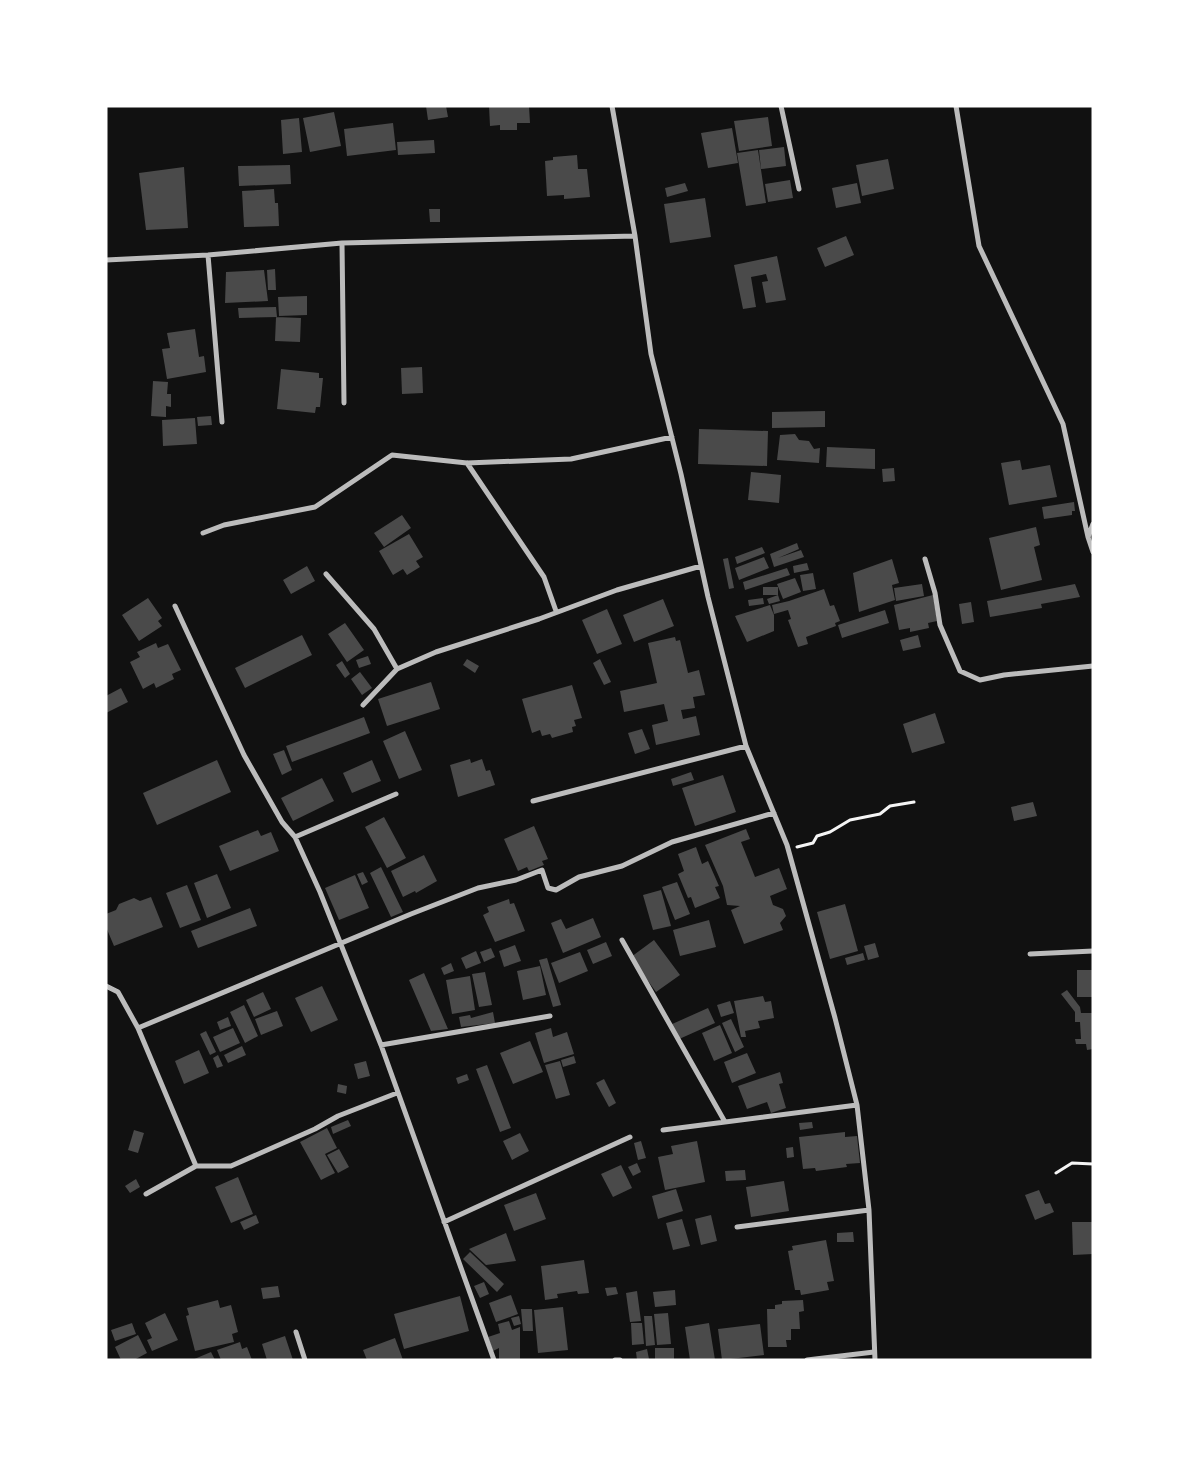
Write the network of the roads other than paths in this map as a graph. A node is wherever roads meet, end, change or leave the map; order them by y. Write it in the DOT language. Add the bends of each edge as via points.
graph roads {
  1 [pos="612,106"];
  2 [pos="782,106"];
  3 [pos="956,106"];
  4 [pos="799,189"];
  5 [pos="635,236"];
  6 [pos="342,242"];
  7 [pos="208,255"];
  8 [pos="106,260"];
  9 [pos="344,403"];
  10 [pos="222,422"];
  11 [pos="672,437"];
  12 [pos="467,463"];
  13 [pos="1093,524"];
  14 [pos="203,533"];
  15 [pos="1088,537"];
  16 [pos="1093,552"];
  17 [pos="925,559"];
  18 [pos="701,566"];
  19 [pos="326,574"];
  20 [pos="175,606"];
  21 [pos="556,612"];
  22 [pos="1093,666"];
  23 [pos="397,669"];
  24 [pos="363,705"];
  25 [pos="746,746"];
  26 [pos="396,794"];
  27 [pos="533,800"];
  28 [pos="774,813"];
  29 [pos="295,837"];
  30 [pos="622,940"];
  31 [pos="341,942"];
  32 [pos="1093,951"];
  33 [pos="1030,954"];
  34 [pos="106,986"];
  35 [pos="550,1016"];
  36 [pos="138,1028"];
  37 [pos="381,1045"];
  38 [pos="397,1093"];
  39 [pos="857,1105"];
  40 [pos="725,1122"];
  41 [pos="663,1130"];
  42 [pos="630,1137"];
  43 [pos="196,1166"];
  44 [pos="146,1194"];
  45 [pos="869,1210"];
  46 [pos="444,1222"];
  47 [pos="737,1227"];
  48 [pos="296,1332"];
  49 [pos="874,1352"];
  50 [pos="306,1360"];
  51 [pos="494,1360"];
  52 [pos="615,1360"];
  53 [pos="620,1360"];
  54 [pos="807,1360"];
  55 [pos="875,1360"];
  1 -- 5 [label="street"];
  2 -- 4 [label="street"];
  3 -- 15 [label="street" via="979,246 1063,424"];
  5 -- 6 [label="street"];
  5 -- 11 [label="street" via="650,354"];
  6 -- 7 [label="street"];
  6 -- 9 [label="street"];
  7 -- 8 [label="street"];
  7 -- 10 [label="street"];
  11 -- 12 [label="street" via="571,459"];
  11 -- 18 [label="street"];
  12 -- 14 [label="street" via="392,455 315,507 224,525"];
  12 -- 21 [label="street" via="544,577"];
  13 -- 15 [label="street"];
  15 -- 16 [label="street"];
  17 -- 22 [label="street" via="940,625 960,671 980,680"];
  18 -- 21 [label="street" via="616,590"];
  18 -- 25 [label="street"];
  19 -- 23 [label="street" via="374,629"];
  20 -- 29 [label="street" via="244,755 282,822"];
  21 -- 23 [label="street" via="436,652"];
  23 -- 24 [label="street"];
  25 -- 27 [label="street"];
  25 -- 28 [label="street"];
  26 -- 29 [label="street"];
  28 -- 31 [label="street" via="672,842 622,866 580,876 556,890 548,888 542,870 516,880 478,888"];
  28 -- 39 [label="street" via="789,854"];
  29 -- 31 [label="street"];
  30 -- 40 [label="street"];
  31 -- 36 [label="street"];
  31 -- 37 [label="street"];
  32 -- 33 [label="street"];
  34 -- 36 [label="street" via="118,992"];
  35 -- 37 [label="street"];
  36 -- 43 [label="street"];
  37 -- 38 [label="street"];
  38 -- 43 [label="street" via="338,1116 231,1166"];
  38 -- 46 [label="street"];
  39 -- 40 [label="street"];
  39 -- 45 [label="street"];
  40 -- 41 [label="street"];
  42 -- 46 [label="street"];
  43 -- 44 [label="street"];
  45 -- 47 [label="street"];
  45 -- 49 [label="street"];
  46 -- 51 [label="street"];
  48 -- 50 [label="street"];
  49 -- 54 [label="street"];
  49 -- 55 [label="street"];
  52 -- 53 [label="street"];
}
